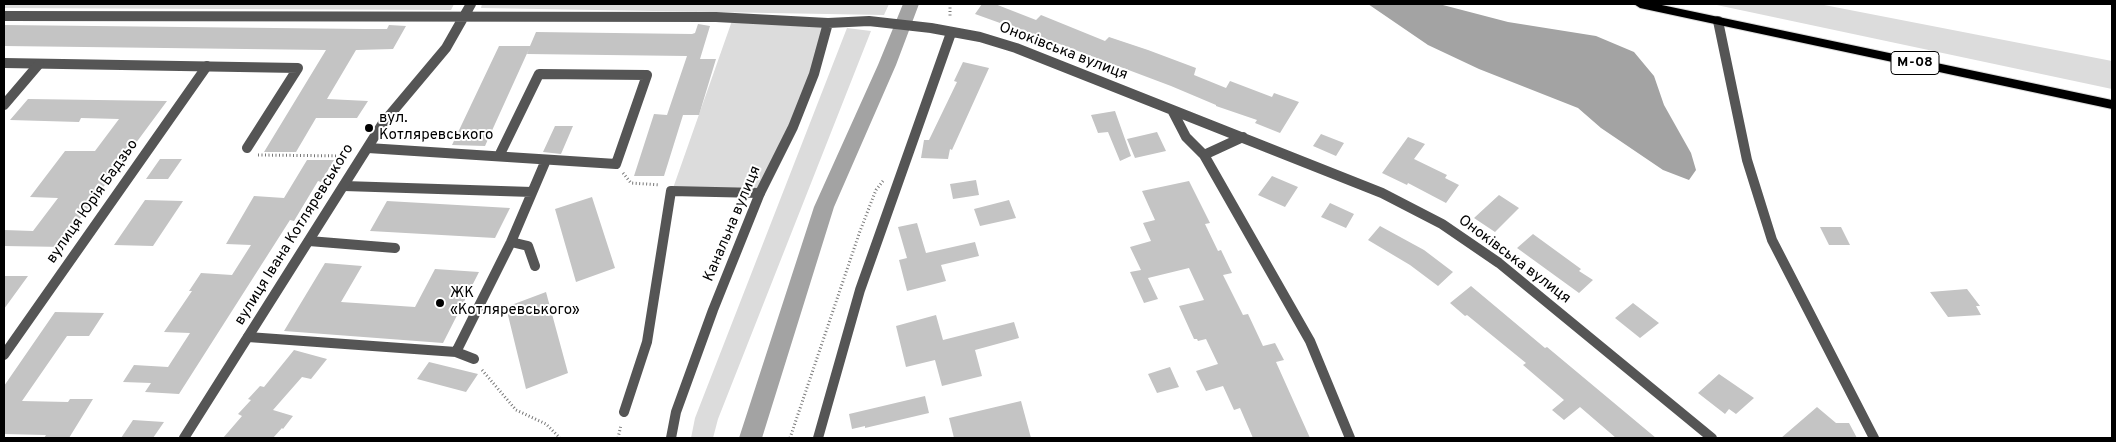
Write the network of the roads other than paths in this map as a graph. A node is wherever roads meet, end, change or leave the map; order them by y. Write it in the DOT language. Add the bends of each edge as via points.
graph roads {
  1 [pos="471,4"];
  2 [pos="1640,4"];
  3 [pos="4,16"];
  4 [pos="466,16"];
  5 [pos="1718,21"];
  6 [pos="828,23"];
  7 [pos="951,33"];
  8 [pos="4,63"];
  9 [pos="39,64"];
  10 [pos="207,66"];
  11 [pos="4,105"];
  12 [pos="2112,105"];
  13 [pos="1172,110"];
  14 [pos="1243,137"];
  15 [pos="247,148"];
  16 [pos="365,152"];
  17 [pos="1204,155"];
  18 [pos="499,156"];
  19 [pos="546,160"];
  20 [pos="344,186"];
  21 [pos="532,192"];
  22 [pos="760,193"];
  23 [pos="309,241"];
  24 [pos="511,242"];
  25 [pos="395,248"];
  26 [pos="536,266"];
  27 [pos="248,337"];
  28 [pos="456,352"];
  29 [pos="4,355"];
  30 [pos="474,359"];
  31 [pos="624,412"];
  32 [pos="184,438"];
  33 [pos="671,438"];
  34 [pos="818,438"];
  35 [pos="1350,438"];
  36 [pos="1712,438"];
  37 [pos="1874,438"];
  1 -- 4 [label="street, вулиця Івана Котляревського"];
  2 -- 5 [label="highway, М-08"];
  3 -- 4 [label="street, Оноківська вулиця"];
  4 -- 6 [label="street, Оноківська вулиця" via="716,17"];
  4 -- 16 [label="street, вулиця Івана Котляревського" via="446,48 383,123"];
  5 -- 12 [label="highway, М-08"];
  5 -- 37 [label="street" via="1747,160 1772,240"];
  6 -- 7 [label="street, Оноківська вулиця" via="869,21"];
  6 -- 22 [label="street, Канальна вулиця" via="814,74 793,127"];
  7 -- 13 [label="street, Оноківська вулиця" via="980,37 1016,48"];
  7 -- 34 [label="street" via="860,290"];
  8 -- 9 [label="street"];
  9 -- 10 [label="street"];
  9 -- 11 [label="street"];
  10 -- 15 [label="street" via="298,68"];
  10 -- 29 [label="street, вулиця Юрія Бадзьо"];
  13 -- 14 [label="street, Оноківська вулиця"];
  13 -- 17 [label="street" via="1186,136"];
  14 -- 17 [label="street"];
  14 -- 36 [label="street, Оноківська вулиця" via="1382,193 1448,229 1499,263"];
  16 -- 18 [label="street"];
  16 -- 20 [label="street, вулиця Івана Котляревського"];
  17 -- 35 [label="street" via="1310,340"];
  18 -- 19 [label="street"];
  18 -- 19 [label="street" via="539,74 647,75 616,164"];
  19 -- 21 [label="street"];
  20 -- 21 [label="street"];
  20 -- 23 [label="street, вулиця Івана Котляревського"];
  21 -- 24 [label="street"];
  22 -- 31 [label="street" via="672,190 646,342"];
  22 -- 33 [label="street, Канальна вулиця" via="676,412"];
  23 -- 25 [label="street"];
  23 -- 27 [label="street, вулиця Івана Котляревського"];
  24 -- 26 [label="street" via="528,246"];
  24 -- 28 [label="street"];
  27 -- 28 [label="street"];
  27 -- 32 [label="street, вулиця Івана Котляревського"];
  28 -- 30 [label="street"];
}
